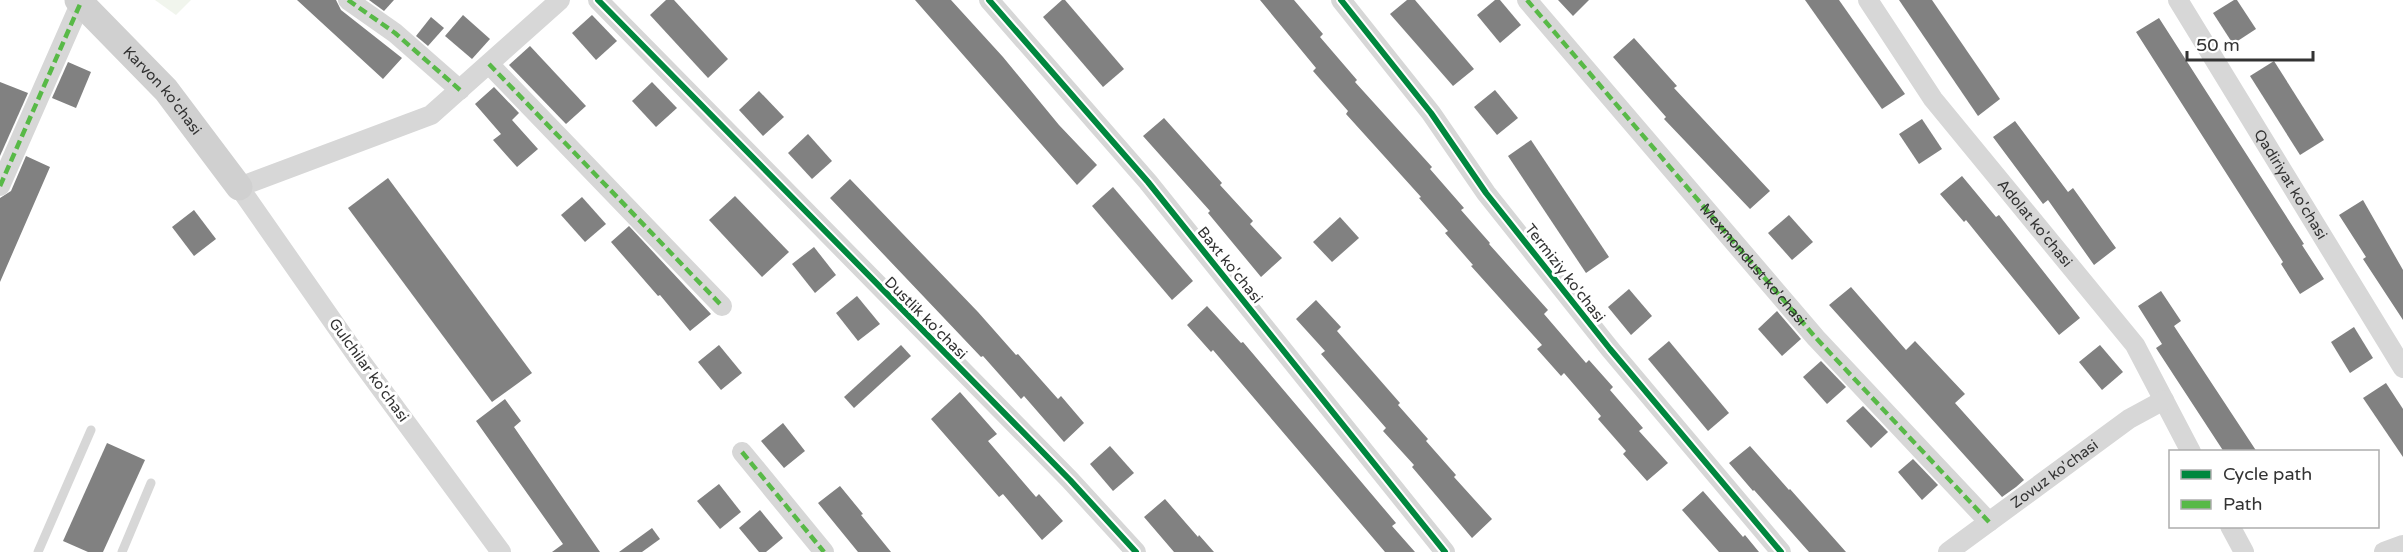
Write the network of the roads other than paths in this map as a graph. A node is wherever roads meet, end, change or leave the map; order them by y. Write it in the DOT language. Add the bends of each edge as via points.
graph roads {
  1 [pos="348,0"];
  2 [pos="560,0"];
  3 [pos="598,0"];
  4 [pos="989,0"];
  5 [pos="1341,0"];
  6 [pos="1527,0"];
  7 [pos="1868,0"];
  8 [pos="2178,0"];
  9 [pos="79,1"];
  10 [pos="489,64"];
  11 [pos="460,90"];
  12 [pos="0,186"];
  13 [pos="239,187"];
  14 [pos="722,306"];
  15 [pos="2403,368"];
  16 [pos="2164,400"];
  17 [pos="91,430"];
  18 [pos="2190,450"];
  19 [pos="742,452"];
  20 [pos="151,483"];
  21 [pos="1989,522"];
  22 [pos="2231,528"];
  23 [pos="2403,545"];
  24 [pos="38,552"];
  25 [pos="122,552"];
  26 [pos="501,552"];
  27 [pos="824,552"];
  28 [pos="1136,552"];
  29 [pos="1445,552"];
  30 [pos="1781,552"];
  31 [pos="1948,552"];
  32 [pos="2244,552"];
  33 [pos="2384,552"];
  1 -- 11 [label="street" via="394,33"];
  2 -- 10 [label="street"];
  3 -- 28 [label="street, Dustlik ko'chasi"];
  4 -- 29 [label="street, Baxt ko'chasi" via="1148,182"];
  5 -- 30 [label="street, Termiziy ko'chasi" via="1610,350"];
  6 -- 21 [label="street, Mexmondust ko'chasi" via="1816,338"];
  7 -- 16 [label="street, Adolat ko'chasi" via="1933,99 2135,345"];
  8 -- 15 [label="street, Qadiriyat ko'chasi"];
  9 -- 12 [label="street, Karvon ko'chasi"];
  9 -- 13 [label="street, Karvon ko'chasi" via="166,90"];
  10 -- 11 [label="street"];
  10 -- 14 [label="street"];
  11 -- 13 [label="street" via="431,115"];
  13 -- 26 [label="street, Gulchilar ko'chasi"];
  16 -- 18 [label="street, Adolat ko'chasi"];
  16 -- 21 [label="street, Zovuz ko'chasi" via="2129,419"];
  17 -- 24 [label="lane"];
  19 -- 27 [label="street"];
  20 -- 25 [label="lane"];
  21 -- 31 [label="street, Zovuz ko'chasi"];
  22 -- 32 [label="street"];
  23 -- 33 [label="street"];
}
